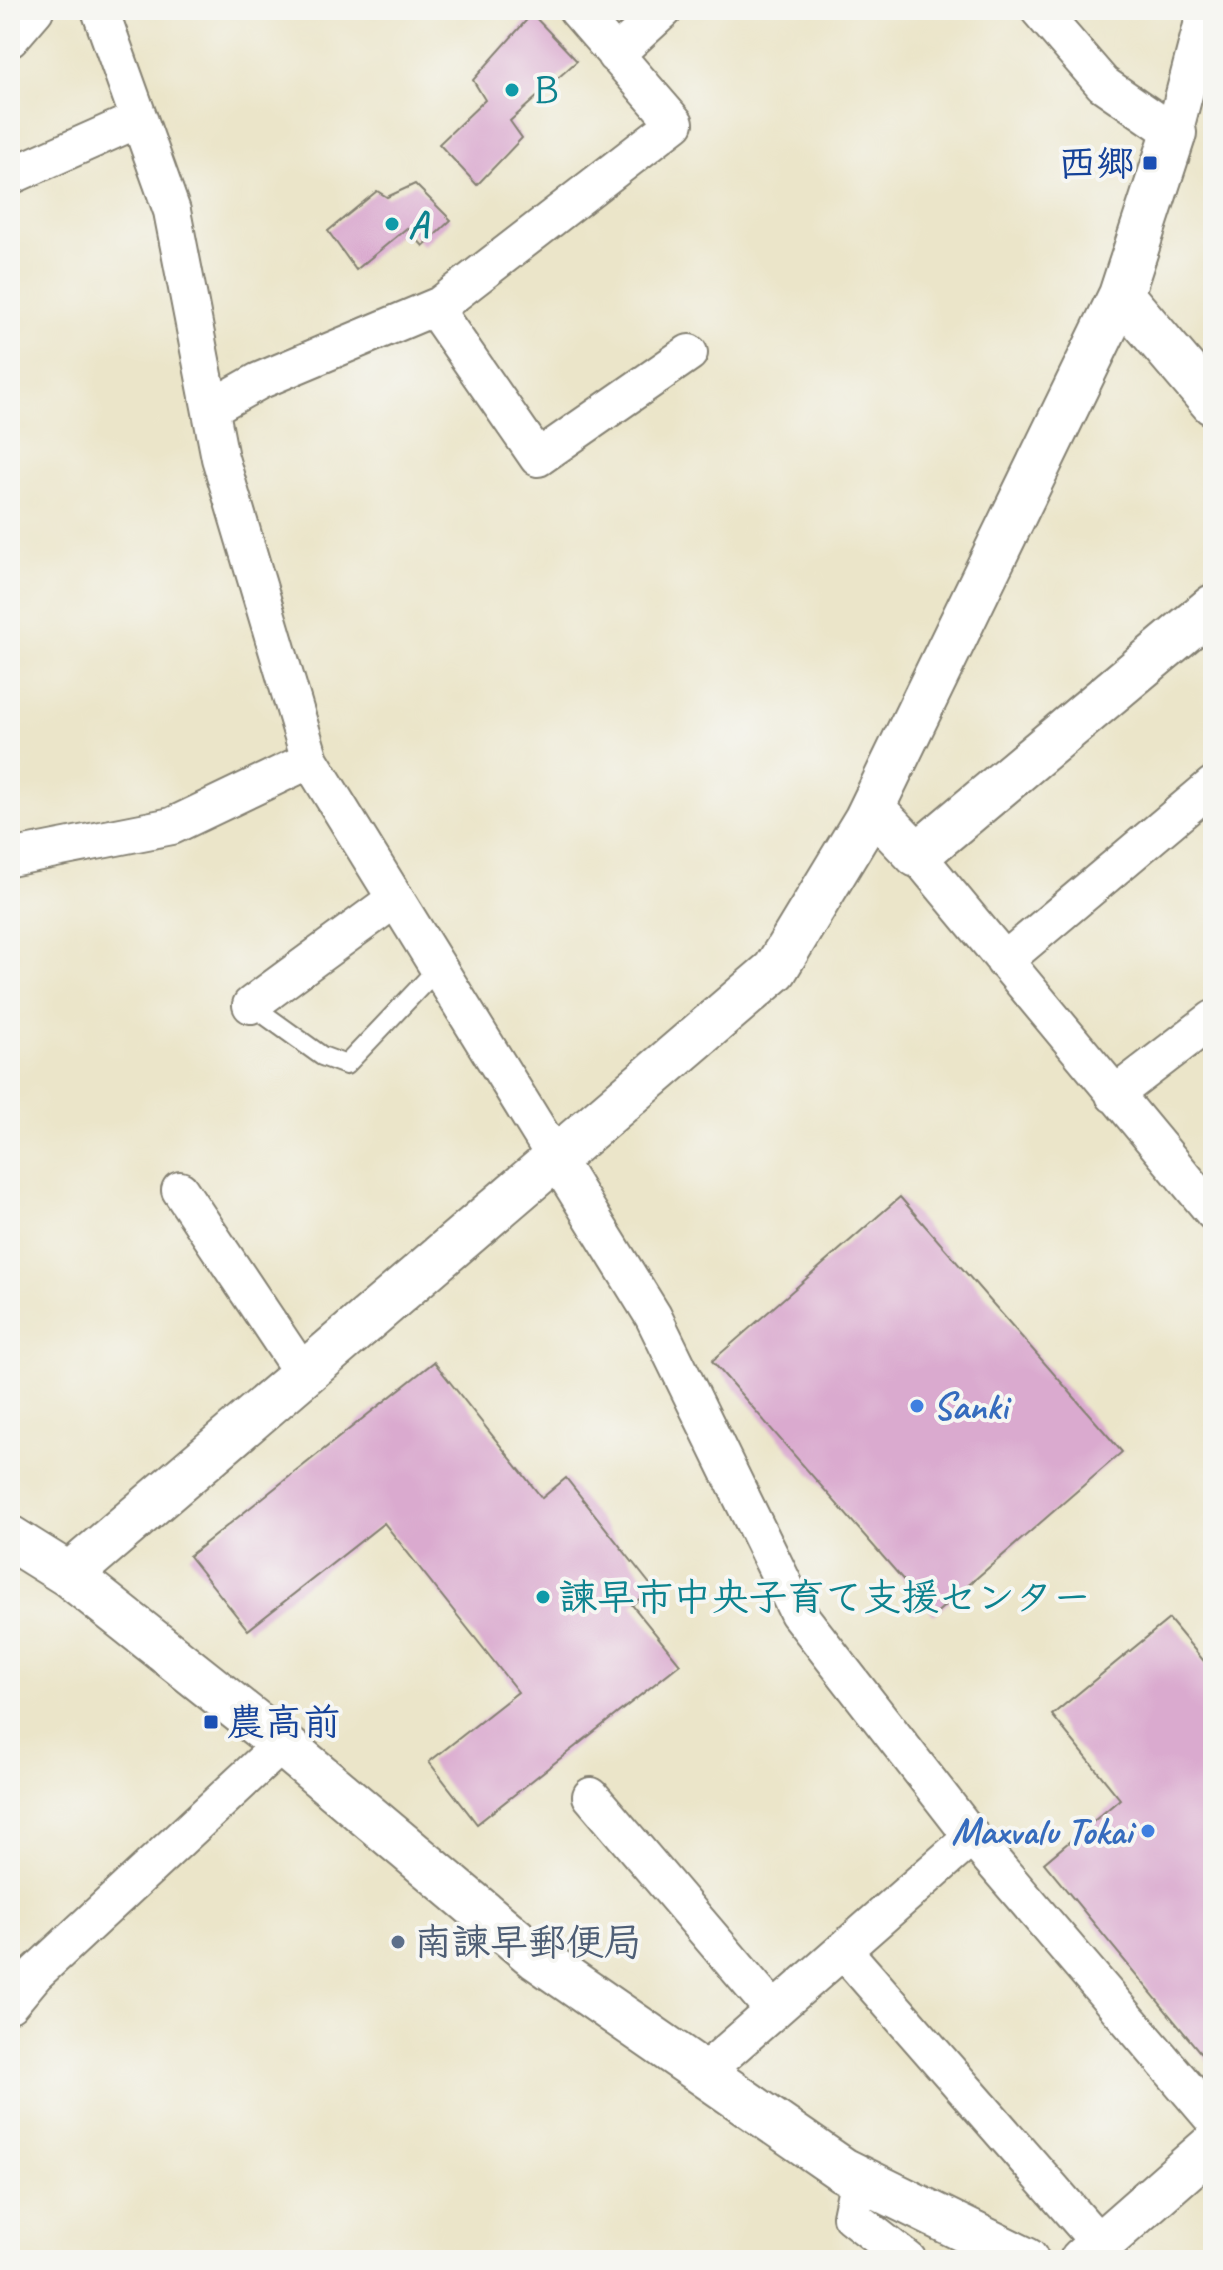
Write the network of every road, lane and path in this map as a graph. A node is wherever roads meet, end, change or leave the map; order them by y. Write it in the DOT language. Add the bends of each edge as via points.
graph roads {
  1 [pos="35,10"];
  2 [pos="100,10"];
  3 [pos="577,10"];
  4 [pos="664,10"];
  5 [pos="1039,10"];
  6 [pos="1206,10"];
  7 [pos="10,39"];
  8 [pos="615,55"];
  9 [pos="139,119"];
  10 [pos="1174,133"];
  11 [pos="13,175"];
  12 [pos="1121,295"];
  13 [pos="434,308"];
  14 [pos="689,353"];
  15 [pos="1213,403"];
  16 [pos="211,408"];
  17 [pos="1213,607"];
  18 [pos="310,760"];
  19 [pos="1213,785"];
  20 [pos="872,808"];
  21 [pos="917,855"];
  22 [pos="10,858"];
  23 [pos="395,899"];
  24 [pos="1004,961"];
  25 [pos="438,968"];
  26 [pos="251,1005"];
  27 [pos="1211,1025"];
  28 [pos="1114,1095"];
  29 [pos="556,1156"];
  30 [pos="180,1190"];
  31 [pos="1213,1212"];
  32 [pos="303,1374"];
  33 [pos="11,1541"];
  34 [pos="69,1575"];
  35 [pos="282,1744"];
  36 [pos="591,1796"];
  37 [pos="972,1837"];
  38 [pos="843,1950"];
  39 [pos="10,2004"];
  40 [pos="774,2011"];
  41 [pos="703,2073"];
  42 [pos="1213,2119"];
  43 [pos="1213,2145"];
  44 [pos="859,2178"];
  45 [pos="1091,2252"];
  46 [pos="908,2260"];
  47 [pos="1026,2260"];
  1 -- 7 [label="street"];
  2 -- 9 [label="street"];
  3 -- 8 [label="street"];
  4 -- 8 [label="street"];
  5 -- 10 [label="street" via="1103,84"];
  6 -- 10 [label="street"];
  8 -- 13 [label="street" via="675,123"];
  9 -- 11 [label="street"];
  9 -- 16 [label="street" via="172,211"];
  10 -- 12 [label="street"];
  12 -- 15 [label="street"];
  12 -- 20 [label="street"];
  13 -- 14 [label="street" via="538,458"];
  13 -- 16 [label="street" via="259,381"];
  16 -- 18 [label="street" via="220,458"];
  17 -- 21 [label="street"];
  18 -- 22 [label="street" via="172,826"];
  18 -- 23 [label="street"];
  19 -- 24 [label="street"];
  20 -- 21 [label="street"];
  20 -- 29 [label="street" via="775,970"];
  21 -- 24 [label="street"];
  23 -- 25 [label="street"];
  23 -- 26 [label="street"];
  24 -- 28 [label="street"];
  25 -- 26 [label="lane" via="346,1065 322,1056"];
  25 -- 29 [label="street"];
  27 -- 28 [label="street"];
  28 -- 31 [label="street"];
  29 -- 32 [label="street"];
  29 -- 37 [label="street" via="653,1316 798,1613"];
  30 -- 32 [label="street"];
  32 -- 34 [label="street"];
  33 -- 34 [label="street"];
  34 -- 35 [label="street"];
  35 -- 39 [label="street" via="36,1973"];
  35 -- 41 [label="street" via="537,1958"];
  36 -- 40 [label="street"];
  37 -- 38 [label="street"];
  37 -- 42 [label="street"];
  38 -- 40 [label="street"];
  38 -- 45 [label="street"];
  40 -- 41 [label="street"];
  41 -- 44 [label="street"];
  43 -- 45 [label="street"];
  44 -- 46 [label="street" via="851,2216"];
  44 -- 47 [label="street"];
}
